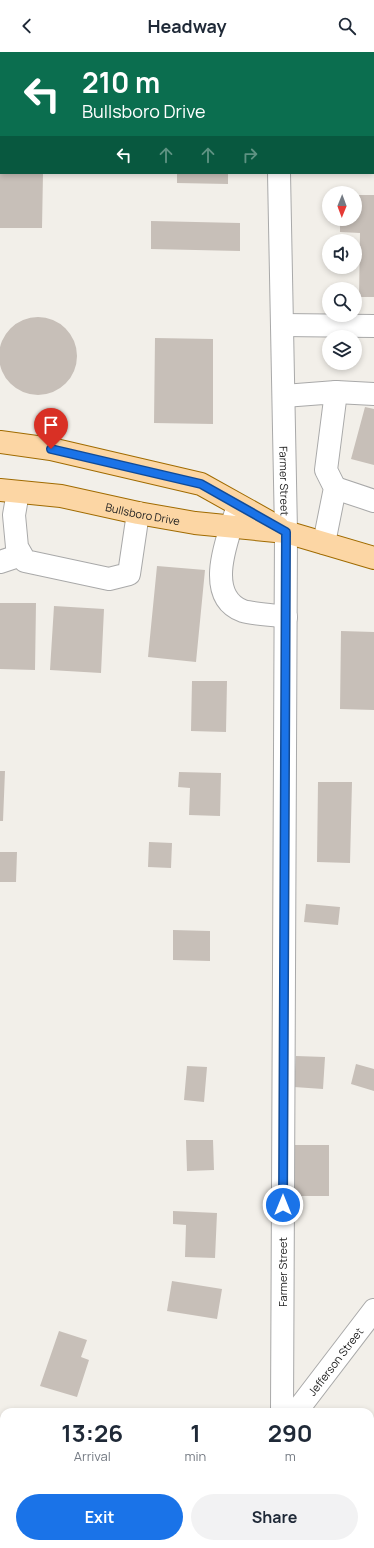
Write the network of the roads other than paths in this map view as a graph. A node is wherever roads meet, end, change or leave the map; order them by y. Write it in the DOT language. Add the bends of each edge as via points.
graph roads {
  1 [pos="279,174"];
  2 [pos="282,325"];
  3 [pos="374,326"];
  4 [pos="336,392"];
  5 [pos="374,394"];
  6 [pos="284,396"];
  7 [pos="0,442"];
  8 [pos="335,488"];
  9 [pos="9,491"];
  10 [pos="374,501"];
  11 [pos="238,504"];
  12 [pos="138,513"];
  13 [pos="231,526"];
  14 [pos="286,532"];
  15 [pos="324,543"];
  16 [pos="21,555"];
  17 [pos="374,558"];
  18 [pos="0,562"];
  19 [pos="286,616"];
  20 [pos="371,1319"];
  21 [pos="282,1408"];
  22 [pos="299,1408"];
  1 -- 2 [label="street, Farmer Street"];
  2 -- 3 [label="street"];
  2 -- 6 [label="street, Farmer Street"];
  4 -- 5 [label="street"];
  4 -- 6 [label="street"];
  4 -- 8 [label="street" via="326,470"];
  6 -- 14 [label="street, Farmer Street"];
  7 -- 11 [label="main road, Bullsboro Drive" via="51,449 201,484"];
  8 -- 10 [label="street"];
  8 -- 15 [label="street"];
  9 -- 12 [label="main road, Bullsboro Drive" via="61,496"];
  9 -- 16 [label="street" via="17,547"];
  11 -- 13 [label="street"];
  11 -- 14 [label="main road, Bullsboro Drive"];
  12 -- 13 [label="main road, Bullsboro Drive" via="195,523"];
  12 -- 16 [label="street" via="129,574 109,579 25,561"];
  13 -- 14 [label="main road, Bullsboro Drive"];
  13 -- 19 [label="street" via="222,559 221,583 228,600 243,611"];
  14 -- 15 [label="main road, Bullsboro Drive"];
  14 -- 19 [label="street, Farmer Street"];
  15 -- 17 [label="main road, Bullsboro Drive"];
  16 -- 18 [label="street"];
  19 -- 21 [label="street, Farmer Street"];
  20 -- 22 [label="street, Jefferson Street"];
}
